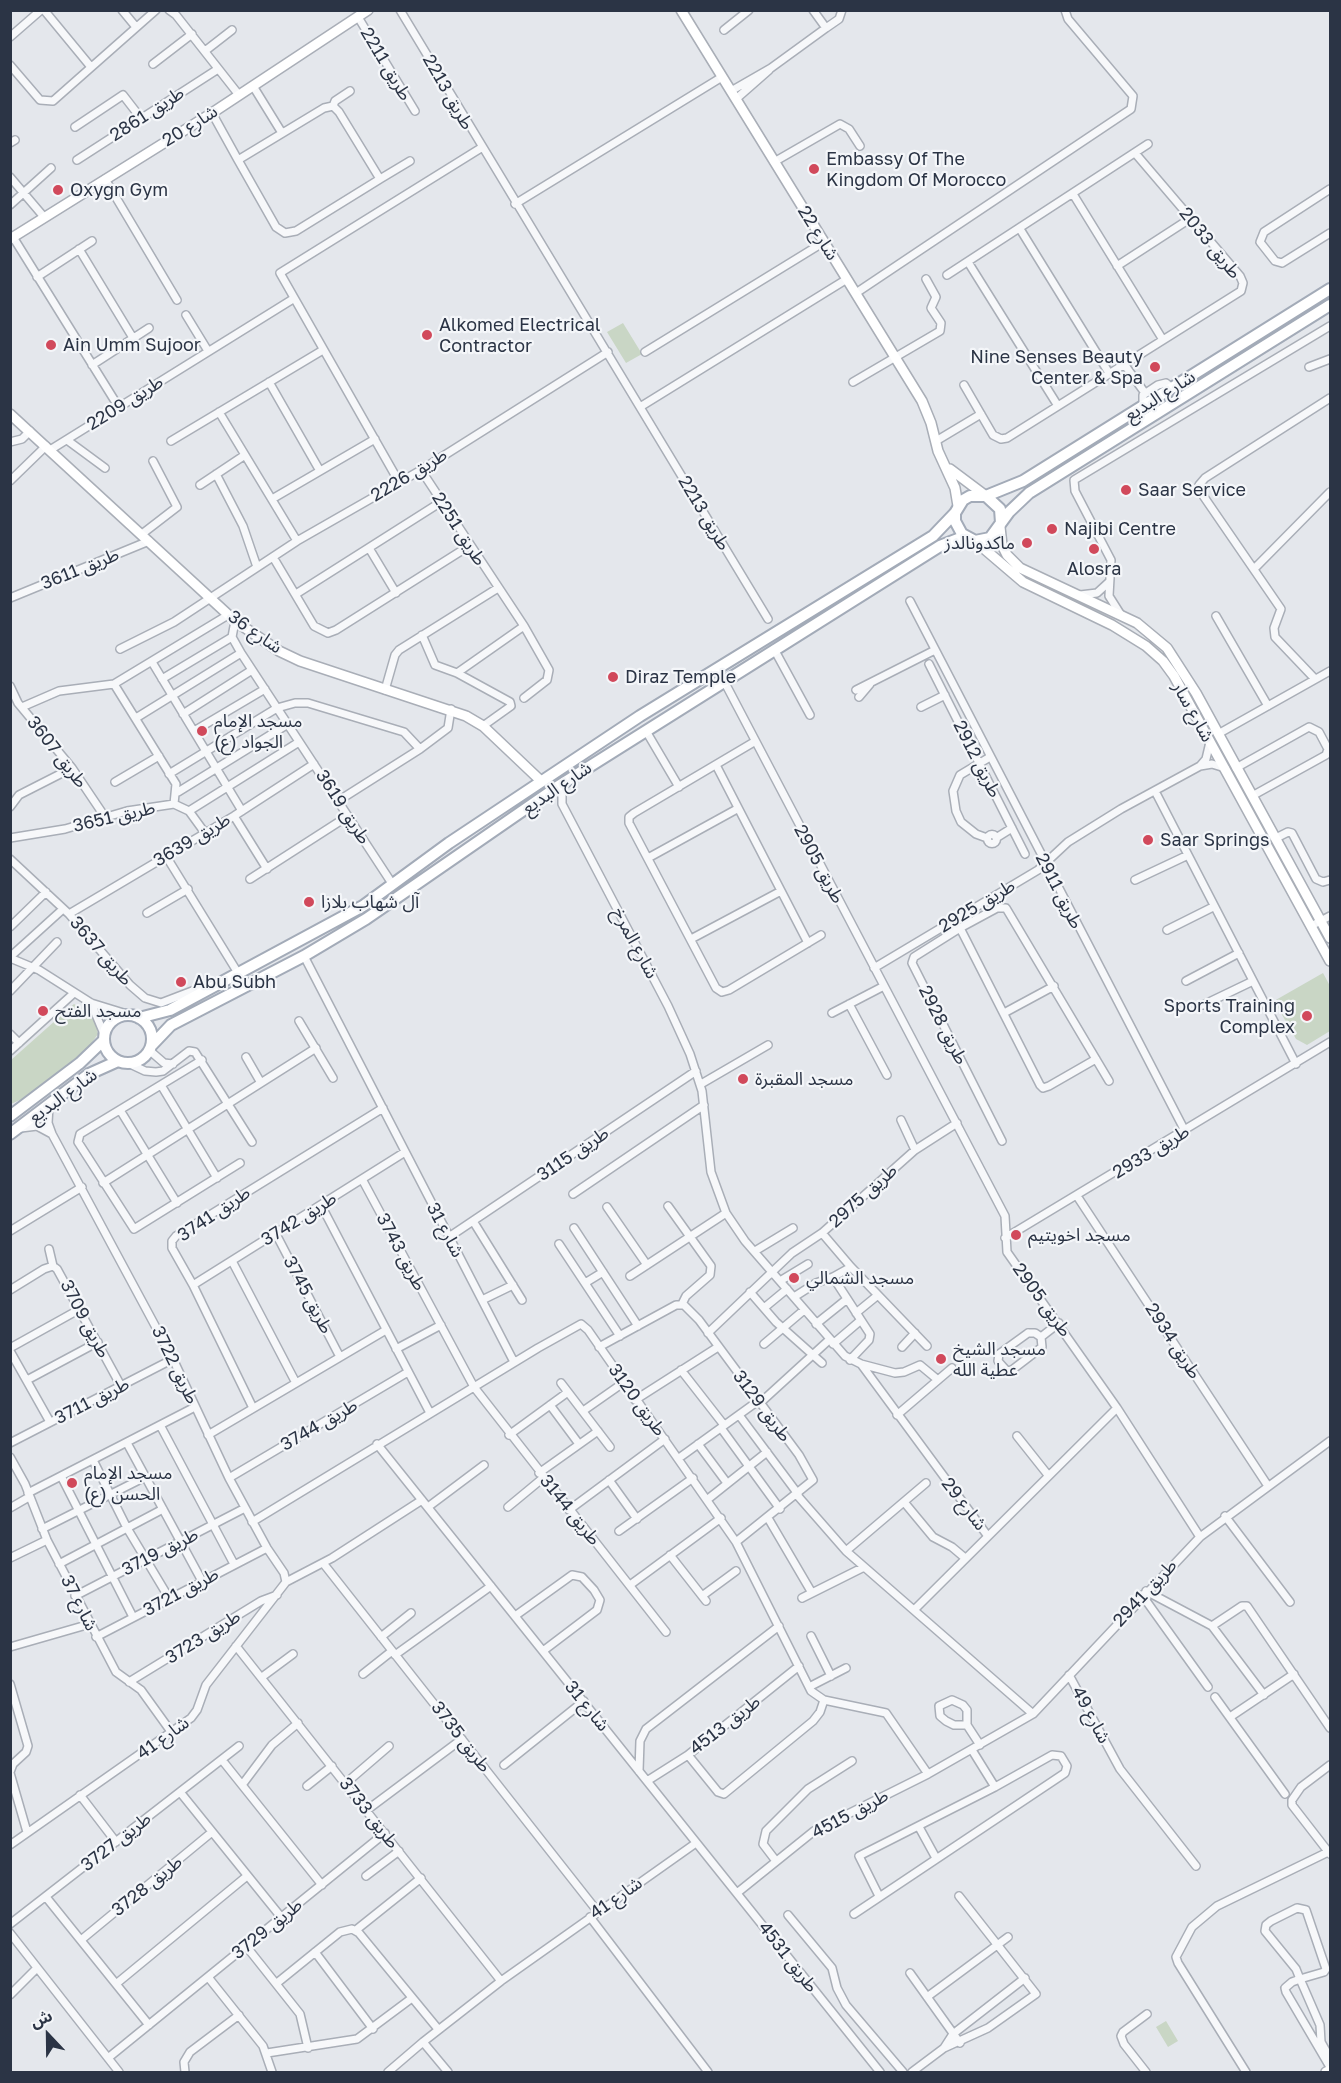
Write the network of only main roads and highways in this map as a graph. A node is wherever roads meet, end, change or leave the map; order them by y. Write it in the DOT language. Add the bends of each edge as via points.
graph roads {
  1 [pos="1330,289"];
  2 [pos="1330,305"];
  3 [pos="986,496"];
  4 [pos="957,509"];
  5 [pos="1000,525"];
  6 [pos="972,540"];
  7 [pos="135,1016"];
  8 [pos="104,1037"];
  9 [pos="150,1048"];
  10 [pos="123,1062"];
  11 [pos="10,1116"];
  12 [pos="15,1132"];
  1 -- 3 [label="main road, شارع البديع" via="1023,482"];
  2 -- 5 [label="main road, شارع البديع" via="1029,493"];
  3 -- 4 [label="main road" via="970,496"];
  3 -- 5 [label="main road" via="1000,509"];
  4 -- 6 [label="main road" via="957,528"];
  4 -- 7 [label="main road, شارع البديع" via="933,536 640,716 449,843 363,906 170,1010"];
  5 -- 6 [label="main road" via="990,538"];
  6 -- 9 [label="main road, شارع البديع" via="958,539 940,546 562,784 366,919 171,1025"];
  7 -- 8 [label="main road" via="111,1021"];
  7 -- 9 [label="main road" via="151,1032"];
  8 -- 10 [label="main road" via="108,1053"];
  8 -- 11 [label="main road, شارع البديع" via="80,1063"];
  9 -- 10 [label="main road" via="141,1059"];
  10 -- 12 [label="main road, شارع البديع" via="89,1074"];
}
